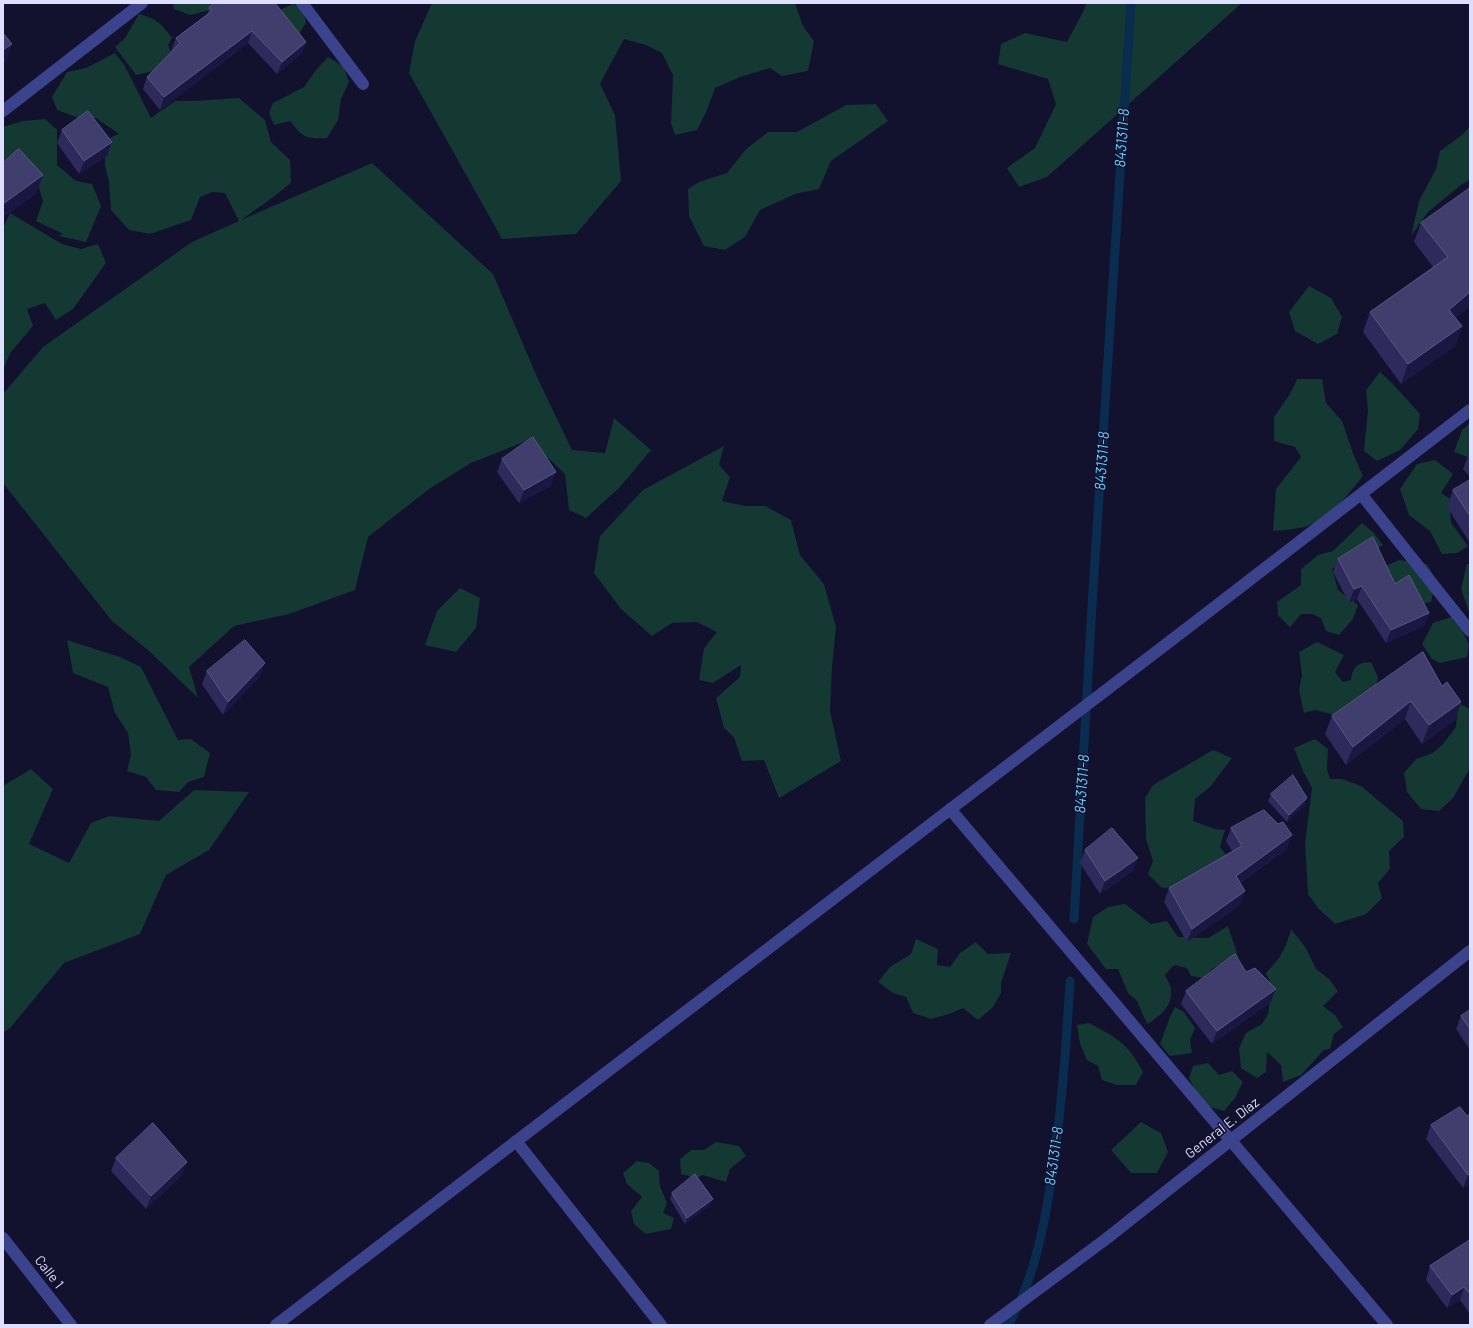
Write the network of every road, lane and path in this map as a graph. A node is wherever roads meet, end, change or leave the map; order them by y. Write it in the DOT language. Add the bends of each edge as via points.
graph roads {
  1 [pos="142,3"];
  2 [pos="302,3"];
  3 [pos="363,84"];
  4 [pos="3,111"];
  5 [pos="1470,410"];
  6 [pos="1361,494"];
  7 [pos="1470,630"];
  8 [pos="950,809"];
  9 [pos="1470,951"];
  10 [pos="516,1141"];
  11 [pos="1231,1141"];
  12 [pos="3,1238"];
  13 [pos="71,1325"];
  14 [pos="276,1325"];
  15 [pos="661,1325"];
  16 [pos="990,1325"];
  17 [pos="1387,1325"];
  1 -- 4 [label="street"];
  2 -- 3 [label="street"];
  5 -- 6 [label="street"];
  6 -- 7 [label="street"];
  6 -- 8 [label="street"];
  8 -- 10 [label="street"];
  8 -- 11 [label="street"];
  9 -- 11 [label="street, General E. Díaz"];
  10 -- 14 [label="street"];
  10 -- 15 [label="street"];
  11 -- 16 [label="street, General E. Díaz" via="1106,1239"];
  11 -- 17 [label="street"];
  12 -- 13 [label="street, Calle 1"];
}
